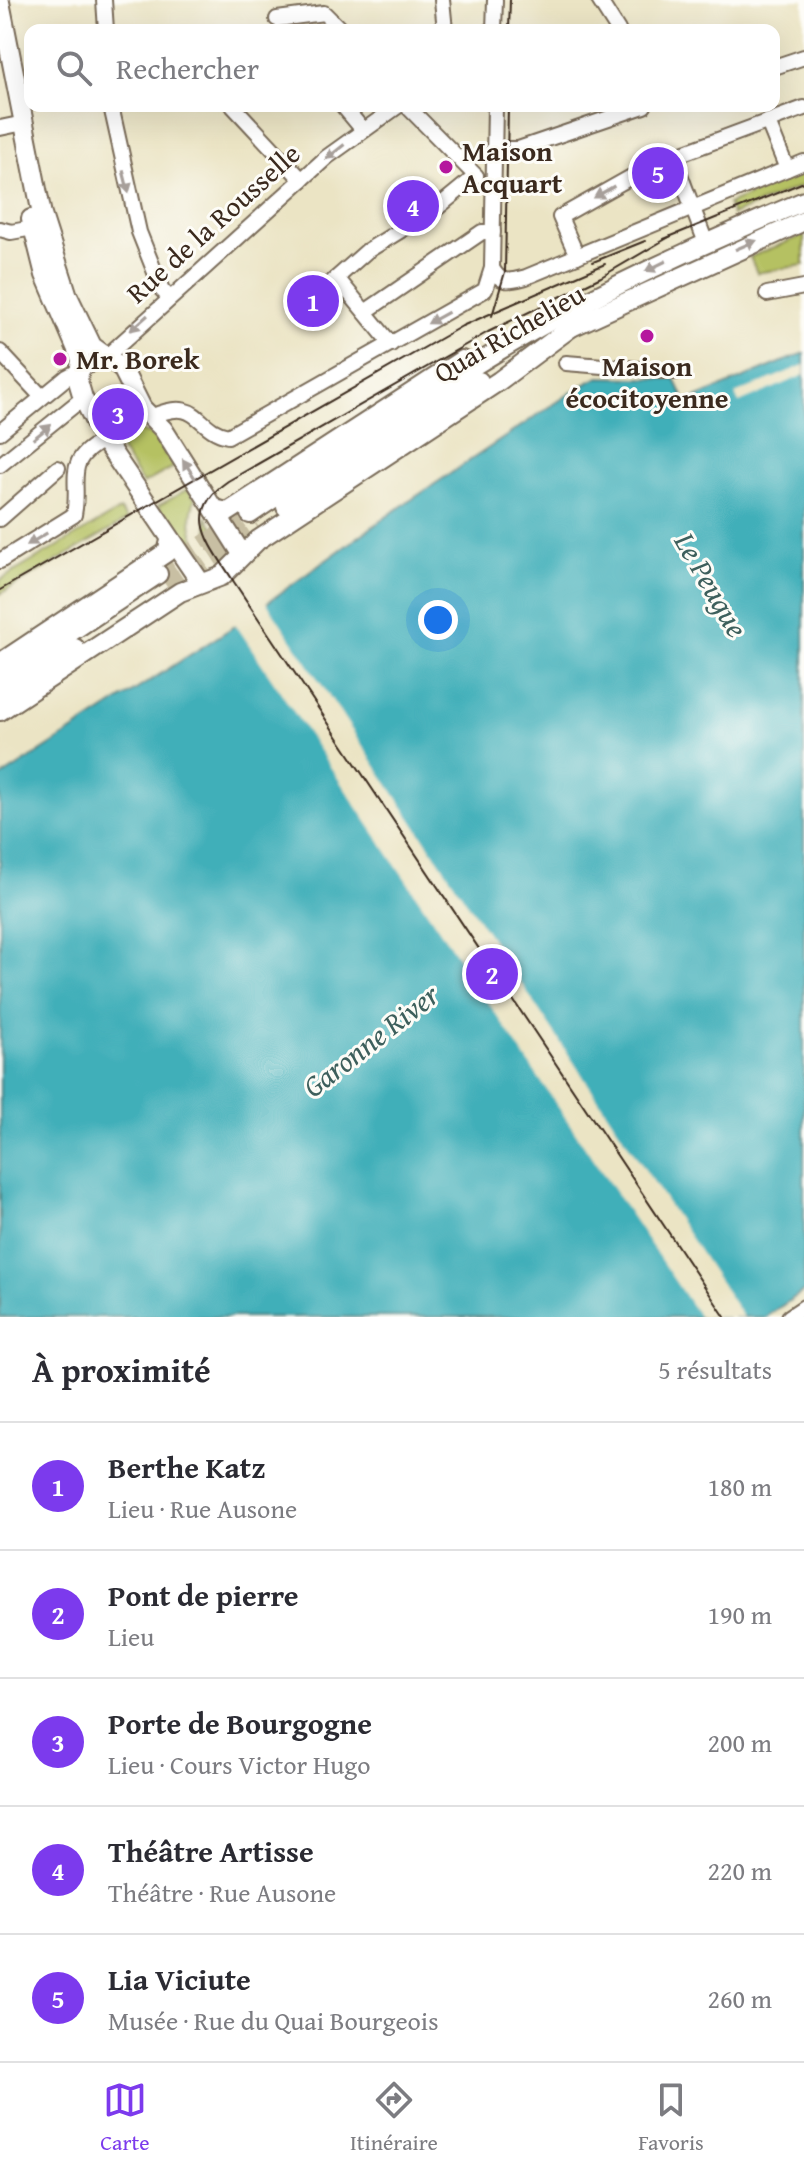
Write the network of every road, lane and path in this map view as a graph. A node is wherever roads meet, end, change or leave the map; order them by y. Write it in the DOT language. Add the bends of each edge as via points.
graph roads {
  1 [pos="104,0"];
  2 [pos="442,0"];
  3 [pos="495,0"];
  4 [pos="599,0"];
  5 [pos="0,2"];
  6 [pos="277,19"];
  7 [pos="106,24"];
  8 [pos="335,24"];
  9 [pos="444,24"];
  10 [pos="494,24"];
  11 [pos="614,24"];
  12 [pos="804,57"];
  13 [pos="0,63"];
  14 [pos="780,65"];
  15 [pos="804,108"];
  16 [pos="112,112"];
  17 [pos="239,112"];
  18 [pos="348,112"];
  19 [pos="389,112"];
  20 [pos="413,112"];
  21 [pos="495,112"];
  22 [pos="626,112"];
  23 [pos="768,122"];
  24 [pos="12,125"];
  25 [pos="363,130"];
  26 [pos="494,149"];
  27 [pos="673,156"];
  28 [pos="804,162"];
  29 [pos="787,169"];
  30 [pos="476,176"];
  31 [pos="494,177"];
  32 [pos="302,180"];
  33 [pos="804,201"];
  34 [pos="692,208"];
  35 [pos="804,221"];
  36 [pos="33,228"];
  37 [pos="0,229"];
  38 [pos="493,232"];
  39 [pos="706,243"];
  40 [pos="577,256"];
  41 [pos="492,268"];
  42 [pos="337,278"];
  43 [pos="804,287"];
  44 [pos="767,294"];
  45 [pos="169,297"];
  46 [pos="315,297"];
  47 [pos="365,312"];
  48 [pos="570,319"];
  49 [pos="391,344"];
  50 [pos="0,352"];
  51 [pos="107,356"];
  52 [pos="566,363"];
  53 [pos="81,369"];
  54 [pos="676,372"];
  55 [pos="42,397"];
  56 [pos="83,398"];
  57 [pos="151,417"];
  58 [pos="0,432"];
  59 [pos="104,440"];
  60 [pos="0,465"];
  61 [pos="67,468"];
  62 [pos="214,509"];
  63 [pos="0,519"];
  64 [pos="254,520"];
  65 [pos="170,541"];
  66 [pos="242,554"];
  67 [pos="0,561"];
  68 [pos="201,583"];
  69 [pos="0,663"];
  70 [pos="0,679"];
  71 [pos="0,696"];
  72 [pos="0,711"];
  73 [pos="804,1307"];
  74 [pos="789,1317"];
  1 -- 7 [label="street"];
  2 -- 9 [label="street"];
  3 -- 10 [label="street"];
  4 -- 11 [label="street"];
  5 -- 24 [label="main road"];
  6 -- 8 [label="street" via="324,13"];
  12 -- 14 [label="street"];
  13 -- 24 [label="main road"];
  15 -- 23 [label="street"];
  16 -- 45 [label="street, one-way" via="139,232"];
  17 -- 32 [label="street"];
  18 -- 25 [label="street"];
  19 -- 25 [label="street, Rue de la Rousselle"];
  20 -- 30 [label="street"];
  21 -- 26 [label="street"];
  22 -- 26 [label="street" via="518,149"];
  23 -- 27 [label="street"];
  23 -- 29 [label="street"];
  24 -- 36 [label="main road"];
  24 -- 51 [label="main road" via="58,270 92,346"];
  25 -- 32 [label="street, Rue de la Rousselle, one-way"];
  26 -- 31 [label="street"];
  27 -- 34 [label="street"];
  27 -- 40 [label="street, one-way" via="560,217"];
  28 -- 29 [label="street, Quai Richelieu"];
  29 -- 34 [label="street, Quai Richelieu"];
  30 -- 31 [label="street"];
  30 -- 42 [label="street" via="437,208 367,251"];
  31 -- 38 [label="street"];
  32 -- 45 [label="street, Rue de la Rousselle"];
  33 -- 39 [label="main road, Quai Richelieu"];
  34 -- 39 [label="street"];
  34 -- 40 [label="street, Quai Richelieu"];
  48 -- 35 [label="main road, Quai Richelieu, one-way"];
  36 -- 37 [label="street"];
  36 -- 53 [label="main road"];
  38 -- 41 [label="street"];
  38 -- 47 [label="street" via="482,232"];
  39 -- 48 [label="main road, Quai Richelieu, one-way"];
  40 -- 41 [label="street, Quai Richelieu" via="508,281 497,278"];
  41 -- 49 [label="street, Quai Richelieu, one-way" via="478,296"];
  42 -- 46 [label="street"];
  42 -- 47 [label="street"];
  43 -- 44 [label="street"];
  45 -- 51 [label="street, Rue de la Rousselle, one-way"];
  47 -- 49 [label="street"];
  48 -- 62 [label="main road" via="464,359 228,512"];
  48 -- 64 [label="main road, Quai Richelieu" via="486,358"];
  48 -- 66 [label="main road" via="499,381"];
  49 -- 57 [label="street, Quai Richelieu" via="228,436 184,411 169,409"];
  50 -- 55 [label="street"];
  51 -- 53 [label="street, Rue de la Rousselle"];
  51 -- 57 [label="main road" via="122,368"];
  52 -- 54 [label="street"];
  53 -- 55 [label="street, Rue de la Rousselle"];
  53 -- 56 [label="main road"];
  55 -- 58 [label="street, Rue de la Rousselle"];
  56 -- 59 [label="main road"];
  60 -- 56 [label="street, one-way"];
  62 -- 57 [label="main road, one-way"];
  59 -- 61 [label="street"];
  59 -- 65 [label="main road"];
  61 -- 63 [label="street"];
  61 -- 67 [label="street, one-way" via="74,515"];
  62 -- 66 [label="main road"];
  65 -- 68 [label="main road"];
  65 -- 69 [label="main road" via="167,552"];
  66 -- 68 [label="main road" via="228,572"];
  68 -- 72 [label="main road"];
  70 -- 71 [label="main road" via="162,580"];
  73 -- 74 [label="street"];
}
